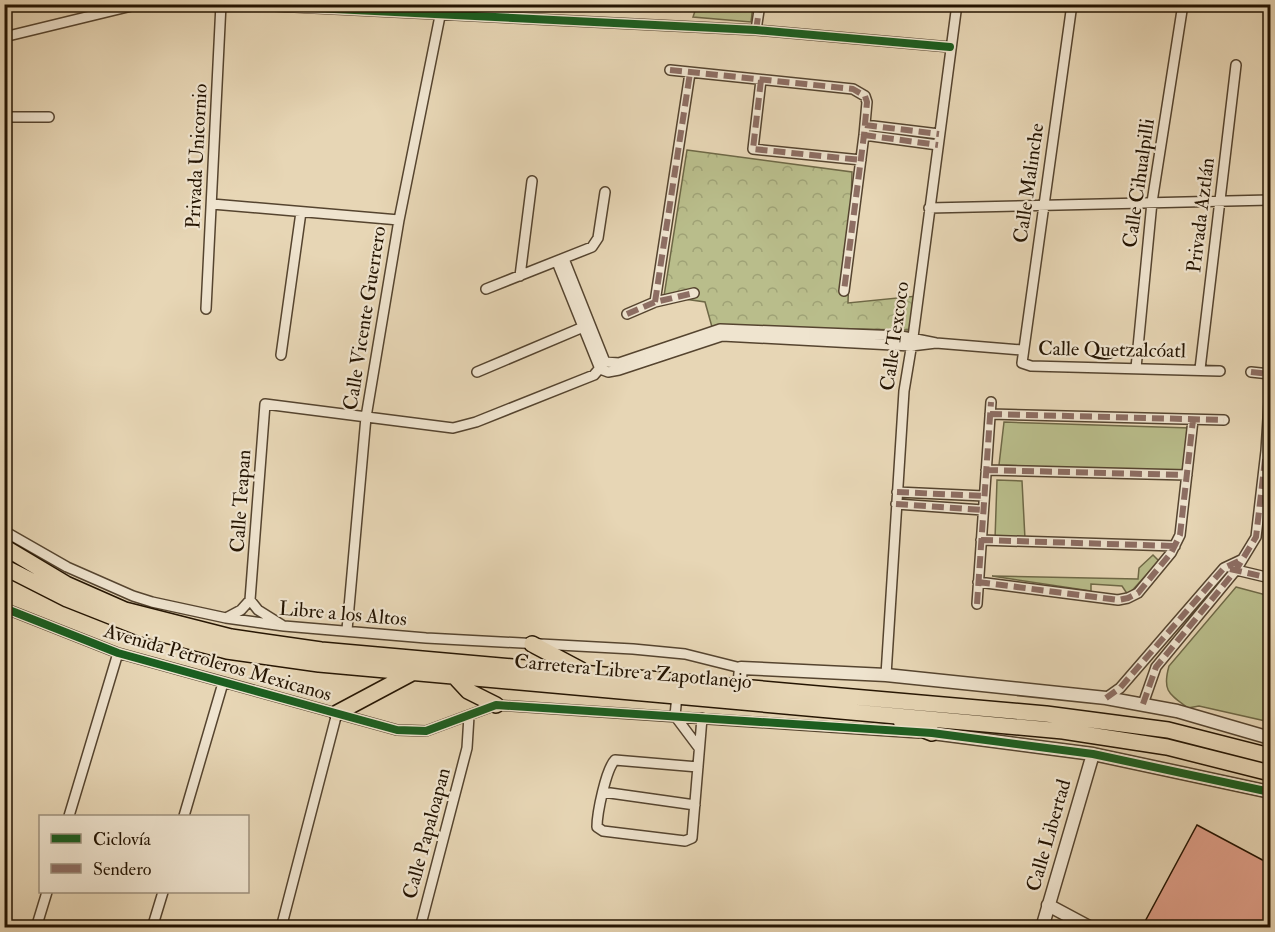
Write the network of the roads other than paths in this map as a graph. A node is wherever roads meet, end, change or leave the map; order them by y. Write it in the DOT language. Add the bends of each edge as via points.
graph roads {
  1 [pos="140,4"];
  2 [pos="221,4"];
  3 [pos="233,4"];
  4 [pos="760,4"];
  5 [pos="957,4"];
  6 [pos="1072,4"];
  7 [pos="1183,4"];
  8 [pos="440,16"];
  9 [pos="756,30"];
  10 [pos="4,37"];
  11 [pos="950,47"];
  12 [pos="1236,65"];
  13 [pos="670,70"];
  14 [pos="690,73"];
  15 [pos="761,80"];
  16 [pos="4,117"];
  17 [pos="50,117"];
  18 [pos="865,125"];
  19 [pos="939,134"];
  20 [pos="864,135"];
  21 [pos="938,145"];
  22 [pos="861,160"];
  23 [pos="532,181"];
  24 [pos="605,192"];
  25 [pos="1270,200"];
  26 [pos="1220,201"];
  27 [pos="1152,202"];
  28 [pos="212,204"];
  29 [pos="1043,204"];
  30 [pos="929,208"];
  31 [pos="301,212"];
  32 [pos="399,220"];
  33 [pos="560,261"];
  34 [pos="520,276"];
  35 [pos="486,289"];
  36 [pos="844,291"];
  37 [pos="694,293"];
  38 [pos="654,302"];
  39 [pos="206,309"];
  40 [pos="627,314"];
  41 [pos="585,326"];
  42 [pos="912,342"];
  43 [pos="1022,350"];
  44 [pos="281,355"];
  45 [pos="1024,365"];
  46 [pos="602,366"];
  47 [pos="1136,368"];
  48 [pos="1200,369"];
  49 [pos="1220,371"];
  50 [pos="477,372"];
  51 [pos="1251,372"];
  52 [pos="1270,374"];
  53 [pos="1270,386"];
  54 [pos="991,402"];
  55 [pos="990,414"];
  56 [pos="366,417"];
  57 [pos="1193,420"];
  58 [pos="1224,420"];
  59 [pos="986,470"];
  60 [pos="1187,475"];
  61 [pos="897,492"];
  62 [pos="984,496"];
  63 [pos="1260,499"];
  64 [pos="1270,500"];
  65 [pos="896,504"];
  66 [pos="983,510"];
  67 [pos="4,531"];
  68 [pos="981,540"];
  69 [pos="1175,546"];
  70 [pos="4,547"];
  71 [pos="1243,559"];
  72 [pos="4,567"];
  73 [pos="1224,568"];
  74 [pos="1236,570"];
  75 [pos="1270,578"];
  76 [pos="978,582"];
  77 [pos="250,600"];
  78 [pos="977,604"];
  79 [pos="4,608"];
  80 [pos="151,609"];
  81 [pos="225,618"];
  82 [pos="284,626"];
  83 [pos="347,630"];
  84 [pos="426,638"];
  85 [pos="532,644"];
  86 [pos="118,653"];
  87 [pos="422,659"];
  88 [pos="741,668"];
  89 [pos="412,673"];
  90 [pos="589,674"];
  91 [pos="886,675"];
  92 [pos="455,676"];
  93 [pos="223,683"];
  94 [pos="739,688"];
  95 [pos="676,695"];
  96 [pos="1106,698"];
  97 [pos="1143,704"];
  98 [pos="496,705"];
  99 [pos="337,713"];
  100 [pos="885,714"];
  101 [pos="469,716"];
  102 [pos="675,716"];
  103 [pos="702,718"];
  104 [pos="932,734"];
  105 [pos="1253,734"];
  106 [pos="1270,738"];
  107 [pos="699,748"];
  108 [pos="1249,750"];
  109 [pos="1093,754"];
  110 [pos="1270,756"];
  111 [pos="1245,765"];
  112 [pos="698,767"];
  113 [pos="1270,773"];
  114 [pos="1240,783"];
  115 [pos="603,792"];
  116 [pos="1270,792"];
  117 [pos="695,805"];
  118 [pos="69,815"];
  119 [pos="184,815"];
  120 [pos="46,893"];
  121 [pos="162,893"];
  122 [pos="1048,905"];
  123 [pos="36,927"];
  124 [pos="152,927"];
  125 [pos="281,927"];
  126 [pos="420,927"];
  127 [pos="1042,927"];
  128 [pos="1091,927"];
  1 -- 10 [label="street"];
  2 -- 28 [label="street, Privada Unicornio"];
  3 -- 8 [label="street"];
  4 -- 9 [label="street"];
  5 -- 11 [label="street, Calle Texcoco"];
  6 -- 29 [label="street, Calle Malinche"];
  7 -- 27 [label="street, Calle Cihualpilli"];
  8 -- 9 [label="street"];
  8 -- 32 [label="street, Calle Vicente Guerrero"];
  9 -- 11 [label="street"];
  11 -- 19 [label="street, Calle Texcoco"];
  12 -- 26 [label="street, Privada Aztlán"];
  13 -- 14 [label="street"];
  14 -- 15 [label="street"];
  14 -- 38 [label="street"];
  15 -- 18 [label="street" via="860,92 867,102"];
  15 -- 22 [label="street" via="753,148"];
  16 -- 17 [label="street"];
  18 -- 19 [label="street"];
  18 -- 20 [label="street"];
  19 -- 21 [label="street, Calle Texcoco"];
  20 -- 21 [label="street"];
  20 -- 22 [label="street"];
  21 -- 30 [label="street, Calle Texcoco"];
  22 -- 36 [label="street"];
  23 -- 34 [label="street"];
  24 -- 33 [label="street" via="596,243"];
  25 -- 26 [label="street"];
  26 -- 27 [label="street"];
  26 -- 48 [label="street, Privada Aztlán"];
  27 -- 29 [label="street"];
  27 -- 47 [label="street, Calle Cihualpilli"];
  28 -- 31 [label="street"];
  28 -- 39 [label="street, Privada Unicornio"];
  29 -- 30 [label="street"];
  29 -- 43 [label="street, Calle Malinche"];
  30 -- 42 [label="street, Calle Texcoco"];
  31 -- 32 [label="street"];
  31 -- 44 [label="street"];
  32 -- 56 [label="street, Calle Vicente Guerrero"];
  33 -- 34 [label="street"];
  33 -- 41 [label="street"];
  34 -- 35 [label="street"];
  37 -- 38 [label="street"];
  38 -- 40 [label="street"];
  41 -- 46 [label="street"];
  41 -- 50 [label="street"];
  42 -- 43 [label="street"];
  42 -- 46 [label="street" via="720,329"];
  42 -- 61 [label="street, Calle Texcoco" via="904,391"];
  43 -- 45 [label="street, Calle Malinche"];
  45 -- 47 [label="street, Calle Quetzalcóatl"];
  46 -- 56 [label="street" via="594,375 460,426 434,427"];
  47 -- 48 [label="street, Calle Quetzalcóatl"];
  48 -- 49 [label="street, Calle Quetzalcóatl"];
  51 -- 52 [label="street"];
  53 -- 63 [label="street"];
  54 -- 55 [label="street"];
  55 -- 57 [label="street"];
  55 -- 59 [label="street"];
  56 -- 77 [label="street, Calle Teapan" via="265,404"];
  56 -- 83 [label="street, Calle Vicente Guerrero"];
  57 -- 58 [label="street"];
  57 -- 60 [label="street"];
  59 -- 60 [label="street"];
  59 -- 62 [label="street"];
  60 -- 69 [label="street" via="1180,535"];
  61 -- 62 [label="street"];
  61 -- 65 [label="street, Calle Texcoco"];
  62 -- 66 [label="street"];
  63 -- 64 [label="street"];
  63 -- 71 [label="street" via="1256,537"];
  65 -- 66 [label="street"];
  65 -- 91 [label="street, Calle Texcoco"];
  66 -- 68 [label="street"];
  67 -- 80 [label="street, Libre a los Altos"];
  68 -- 69 [label="street"];
  68 -- 76 [label="street"];
  69 -- 76 [label="street" via="1138,593 1123,599"];
  70 -- 80 [label="main road, Carretera Libre a Zapotlanejo" via="66,584 125,609"];
  71 -- 73 [label="street"];
  71 -- 74 [label="street"];
  72 -- 89 [label="main road, Carretera Libre a Zapotlanejo" via="121,622 196,643 227,651"];
  73 -- 74 [label="street"];
  73 -- 96 [label="street" via="1120,688"];
  74 -- 75 [label="street"];
  74 -- 97 [label="street" via="1156,667"];
  76 -- 78 [label="street"];
  77 -- 81 [label="street"];
  77 -- 82 [label="street" via="258,610"];
  79 -- 86 [label="street, Avenida Petroleros Mexicanos"];
  80 -- 81 [label="street, Libre a los Altos"];
  80 -- 87 [label="main road, Carretera Libre a Zapotlanejo" via="231,637"];
  81 -- 82 [label="street, Libre a los Altos"];
  82 -- 83 [label="street, Libre a los Altos"];
  83 -- 84 [label="street, Libre a los Altos"];
  84 -- 85 [label="street, Libre a los Altos"];
  84 -- 87 [label="street"];
  85 -- 88 [label="street, Libre a los Altos" via="685,654"];
  85 -- 90 [label="main road"];
  86 -- 93 [label="street, Avenida Petroleros Mexicanos"];
  86 -- 118 [label="street"];
  87 -- 90 [label="main road, Carretera Libre a Zapotlanejo"];
  88 -- 91 [label="street, Carretera Libre a Zapotlanejo"];
  88 -- 94 [label="street, Carretera Libre a Zapotlanejo"];
  89 -- 92 [label="main road, Carretera Libre a Zapotlanejo"];
  89 -- 99 [label="main road"];
  90 -- 94 [label="main road, Carretera Libre a Zapotlanejo"];
  91 -- 96 [label="street, Carretera Libre a Zapotlanejo"];
  92 -- 95 [label="main road, Carretera Libre a Zapotlanejo"];
  92 -- 98 [label="main road" via="468,691"];
  93 -- 99 [label="street, Avenida Petroleros Mexicanos"];
  93 -- 119 [label="street"];
  94 -- 108 [label="main road, Carretera Libre a Zapotlanejo" via="1120,723"];
  95 -- 100 [label="main road, Carretera Libre a Zapotlanejo"];
  95 -- 102 [label="street"];
  96 -- 97 [label="street, Carretera Libre a Zapotlanejo"];
  97 -- 105 [label="street, Carretera Libre a Zapotlanejo"];
  98 -- 101 [label="street"];
  98 -- 102 [label="street"];
  99 -- 101 [label="street, Avenida Petroleros Mexicanos" via="397,730 426,731"];
  99 -- 125 [label="street"];
  100 -- 104 [label="main road"];
  100 -- 111 [label="main road, Carretera Libre a Zapotlanejo" via="1063,731 1167,747"];
  101 -- 126 [label="street, Calle Papaloapan" via="467,748"];
  102 -- 103 [label="street"];
  102 -- 107 [label="street"];
  103 -- 104 [label="street"];
  103 -- 107 [label="street"];
  104 -- 109 [label="street"];
  105 -- 106 [label="street, Carretera Libre a Zapotlanejo"];
  105 -- 108 [label="street"];
  107 -- 112 [label="street"];
  108 -- 110 [label="main road, Carretera Libre a Zapotlanejo"];
  108 -- 111 [label="street"];
  109 -- 114 [label="street"];
  109 -- 122 [label="street, Calle Libertad"];
  111 -- 113 [label="main road, Carretera Libre a Zapotlanejo"];
  111 -- 114 [label="street"];
  112 -- 115 [label="street" via="615,760"];
  112 -- 117 [label="street"];
  114 -- 116 [label="street"];
  115 -- 117 [label="street"];
  115 -- 117 [label="street" via="597,822 603,831 689,841 694,834"];
  120 -- 123 [label="street"];
  121 -- 124 [label="street"];
  122 -- 127 [label="street, Calle Libertad"];
  122 -- 128 [label="street"];
}
